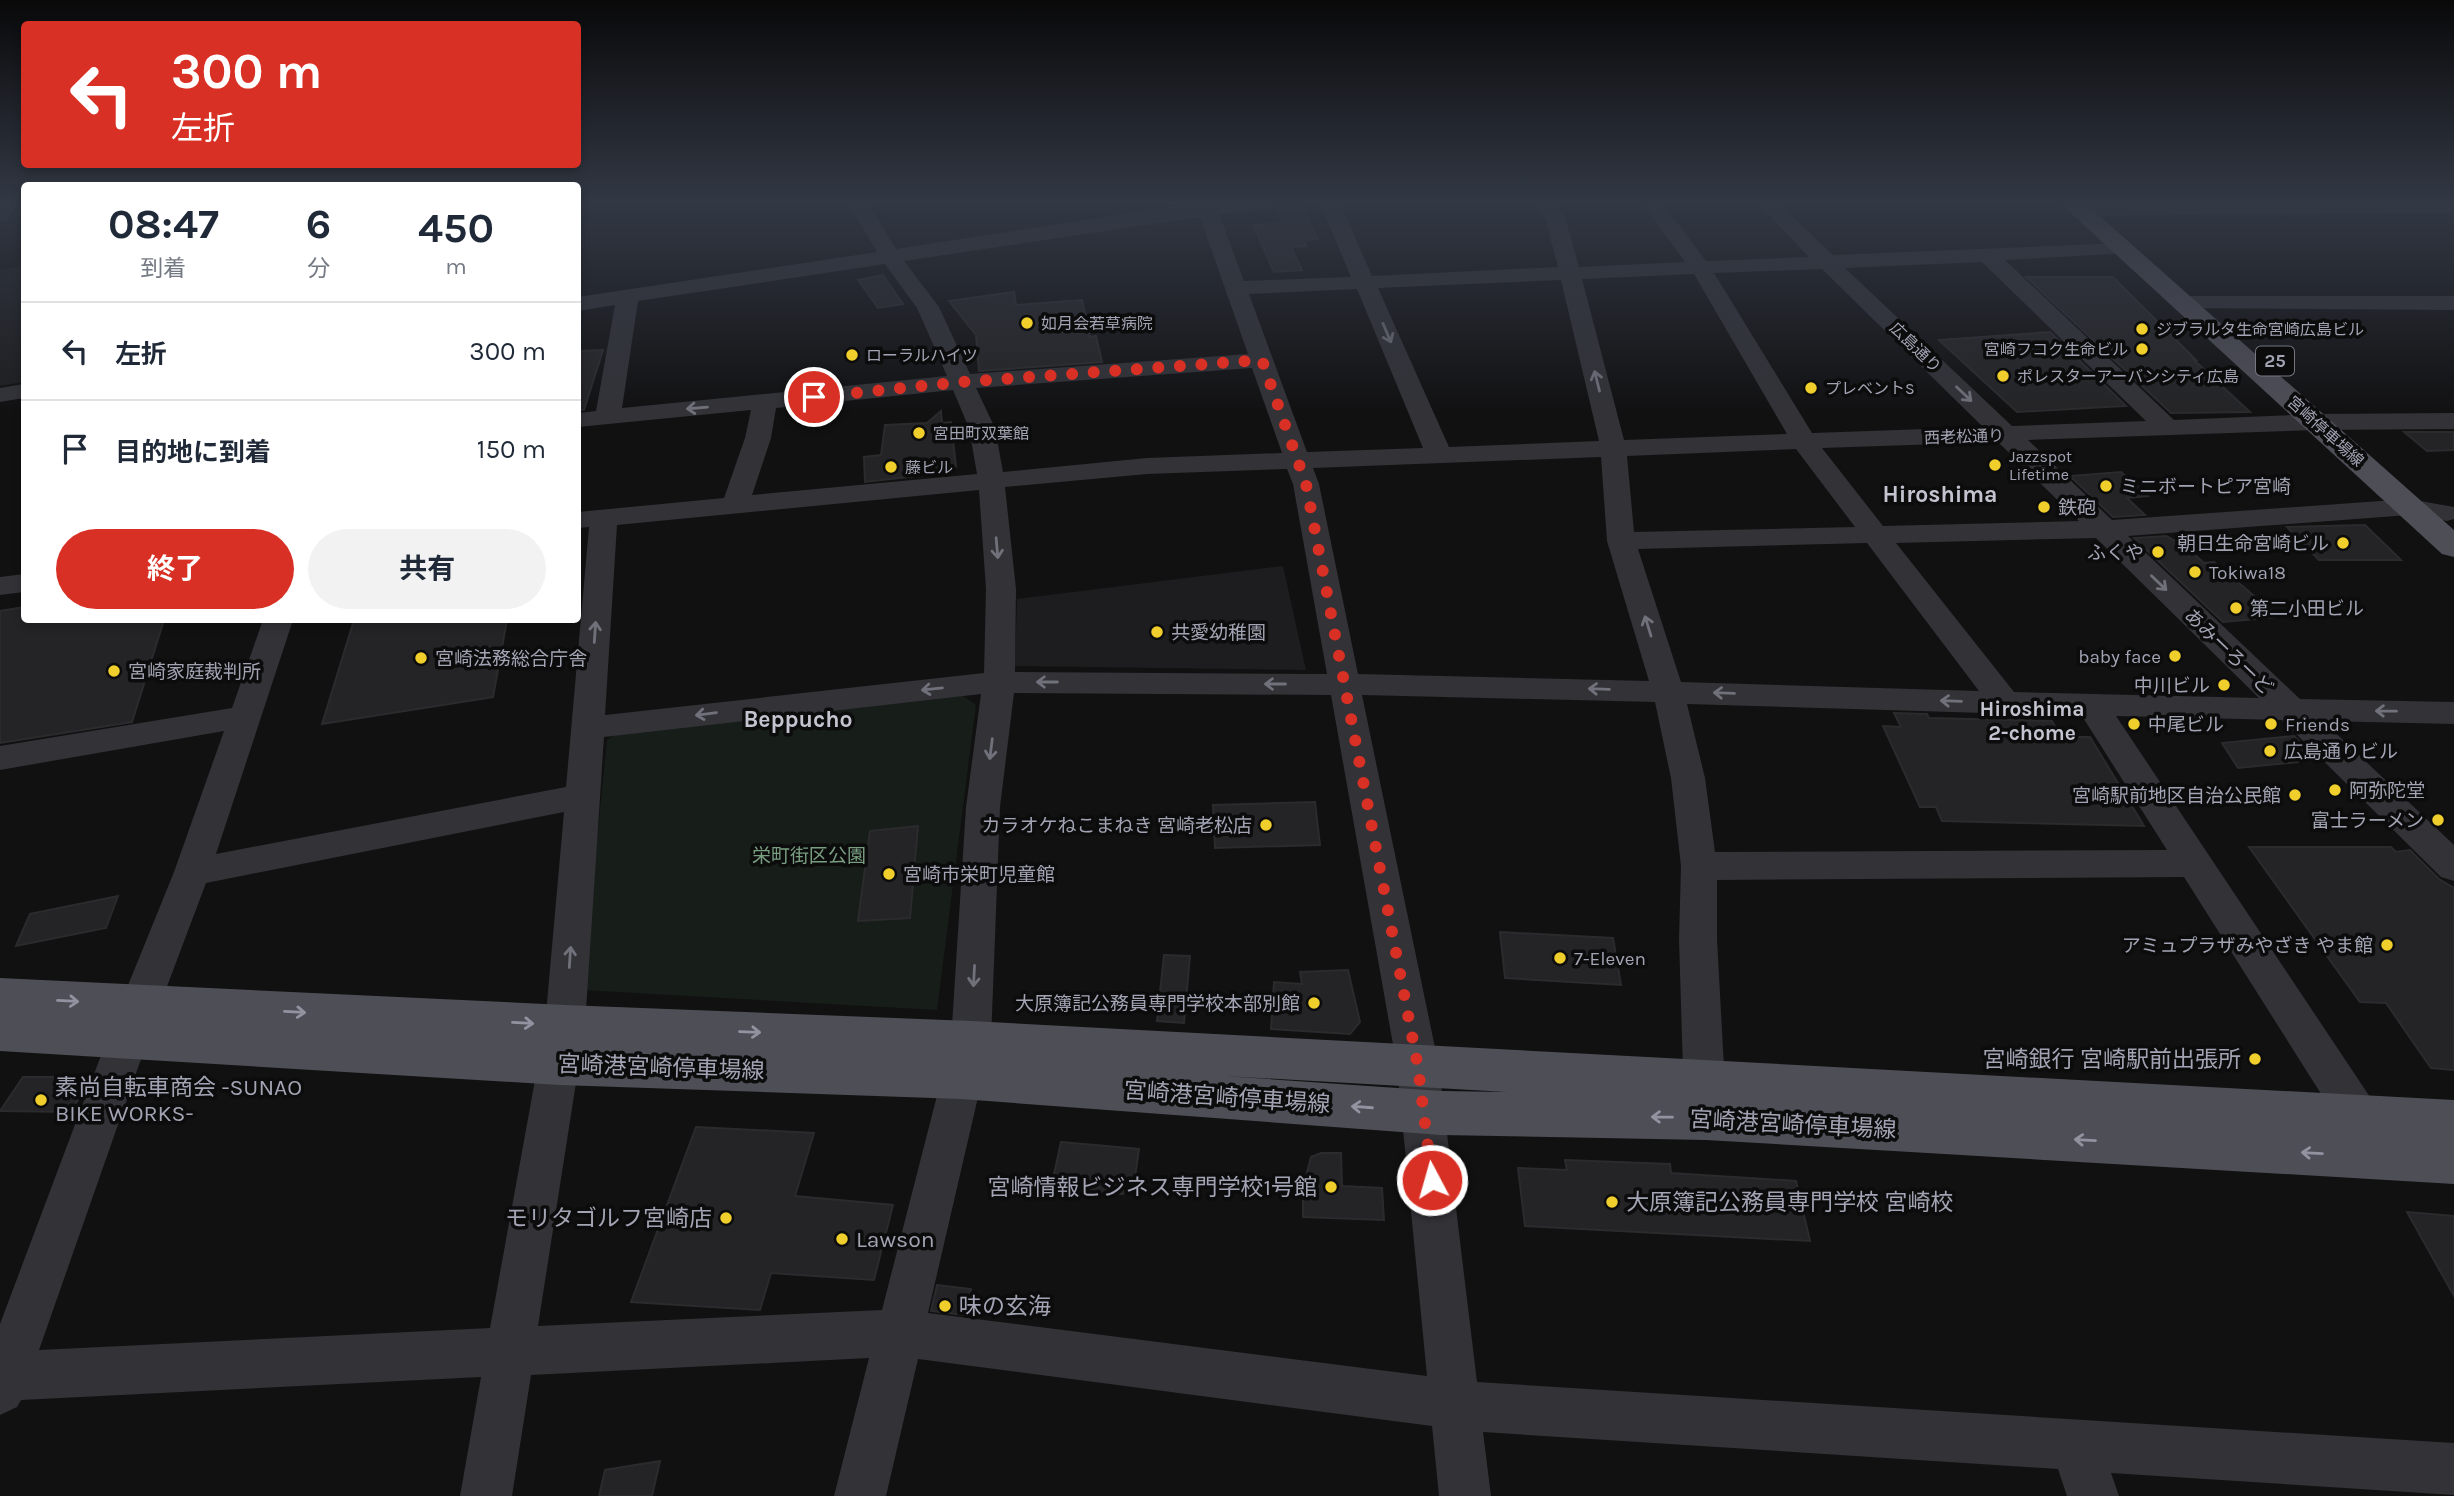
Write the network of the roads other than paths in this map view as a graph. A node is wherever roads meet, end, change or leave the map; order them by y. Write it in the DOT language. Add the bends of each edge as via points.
graph roads {
  1 [pos="776,273"];
  2 [pos="902,273"];
  3 [pos="1231,273"];
  4 [pos="1361,273"];
  5 [pos="1570,273"];
  6 [pos="1574,273"];
  7 [pos="1703,273"];
  8 [pos="1839,273"];
  9 [pos="2006,273"];
  10 [pos="2156,273"];
  11 [pos="2162,273"];
  12 [pos="1365,282"];
  13 [pos="1237,288"];
  14 [pos="628,296"];
  15 [pos="2196,303"];
  16 [pos="2454,303"];
  17 [pos="581,304"];
  18 [pos="1262,360"];
  19 [pos="962,382"];
  20 [pos="21,392"];
  21 [pos="0,395"];
  22 [pos="765,402"];
  23 [pos="608,416"];
  24 [pos="581,420"];
  25 [pos="2329,421"];
  26 [pos="2454,421"];
  27 [pos="2168,428"];
  28 [pos="2004,434"];
  29 [pos="1804,442"];
  30 [pos="1613,448"];
  31 [pos="1439,454"];
  32 [pos="1298,459"];
  33 [pos="990,480"];
  34 [pos="736,503"];
  35 [pos="2410,507"];
  36 [pos="2450,517"];
  37 [pos="591,519"];
  38 [pos="2104,529"];
  39 [pos="1877,536"];
  40 [pos="1621,541"];
  41 [pos="2454,548"];
  42 [pos="21,583"];
  43 [pos="0,586"];
  44 [pos="277,623"];
  45 [pos="999,682"];
  46 [pos="1343,684"];
  47 [pos="1668,691"];
  48 [pos="2005,703"];
  49 [pos="2092,705"];
  50 [pos="2289,708"];
  51 [pos="2454,713"];
  52 [pos="247,716"];
  53 [pos="588,728"];
  54 [pos="0,758"];
  55 [pos="582,796"];
  56 [pos="2195,863"];
  57 [pos="1699,866"];
  58 [pos="2454,867"];
  59 [pos="192,872"];
  60 [pos="0,997"];
  61 [pos="135,1021"];
  62 [pos="0,1031"];
  63 [pos="563,1044"];
  64 [pos="966,1060"];
  65 [pos="1421,1089"];
  66 [pos="1704,1101"];
  67 [pos="2359,1116"];
  68 [pos="2454,1122"];
  69 [pos="2386,1157"];
  70 [pos="2454,1161"];
  71 [pos="899,1333"];
  72 [pos="510,1350"];
  73 [pos="2,1380"];
  74 [pos="1457,1405"];
  75 [pos="2076,1445"];
  76 [pos="2454,1469"];
  77 [pos="486,1496"];
  78 [pos="860,1496"];
  79 [pos="1465,1496"];
  80 [pos="2093,1496"];
  1 -- 14 [label="street"];
  2 -- 19 [label="street" via="928,307"];
  3 -- 13 [label="street"];
  4 -- 12 [label="street"];
  5 -- 6 [label="street"];
  5 -- 12 [label="street"];
  30 -- 5 [label="street, one-way"];
  7 -- 29 [label="street"];
  8 -- 28 [label="street, 広島通り, one-way"];
  9 -- 27 [label="street"];
  10 -- 15 [label="main road, 宮崎停車場線 / 25"];
  11 -- 15 [label="main road, 宮崎停車場線 / 25"];
  12 -- 13 [label="street"];
  12 -- 31 [label="street, one-way"];
  13 -- 18 [label="street"];
  14 -- 17 [label="street"];
  14 -- 23 [label="street"];
  15 -- 16 [label="street"];
  15 -- 25 [label="main road, 宮崎停車場線 / 25"];
  18 -- 19 [label="street"];
  18 -- 32 [label="street"];
  19 -- 22 [label="street"];
  19 -- 33 [label="street" via="982,428"];
  20 -- 21 [label="street"];
  22 -- 23 [label="street, one-way"];
  22 -- 34 [label="street"];
  23 -- 24 [label="street"];
  25 -- 26 [label="street, 西老松通り"];
  25 -- 27 [label="street, 西老松通り"];
  25 -- 35 [label="main road, 宮崎停車場線 / 25"];
  25 -- 36 [label="main road, 宮崎停車場線 / 25"];
  27 -- 28 [label="street, 西老松通り"];
  28 -- 29 [label="street, 西老松通り"];
  28 -- 38 [label="street, あみーろーど"];
  29 -- 30 [label="street, 西老松通り"];
  29 -- 39 [label="street"];
  30 -- 31 [label="street, 西老松通り"];
  30 -- 40 [label="street"];
  31 -- 32 [label="street, 西老松通り"];
  32 -- 33 [label="street, 西老松通り"];
  32 -- 46 [label="street"];
  33 -- 34 [label="street, 西老松通り"];
  33 -- 45 [label="street, one-way" via="1001,589"];
  34 -- 37 [label="street, 西老松通り"];
  35 -- 36 [label="street"];
  35 -- 38 [label="street"];
  35 -- 41 [label="main road, 宮崎停車場線 / 25"];
  53 -- 37 [label="street, one-way"];
  38 -- 39 [label="street"];
  38 -- 50 [label="street, あみーろーど, one-way"];
  39 -- 40 [label="street"];
  39 -- 48 [label="street"];
  47 -- 40 [label="street, one-way"];
  42 -- 43 [label="street"];
  44 -- 52 [label="street"];
  46 -- 45 [label="street, one-way"];
  45 -- 53 [label="street, one-way"];
  45 -- 64 [label="street, one-way" via="983,807"];
  47 -- 46 [label="street, one-way"];
  46 -- 65 [label="street"];
  48 -- 47 [label="street, one-way"];
  47 -- 57 [label="street" via="1688,778"];
  48 -- 49 [label="street"];
  49 -- 50 [label="street"];
  49 -- 56 [label="street"];
  51 -- 50 [label="street, one-way"];
  50 -- 58 [label="street, あみーろーど"];
  52 -- 54 [label="street"];
  52 -- 59 [label="street"];
  53 -- 55 [label="street"];
  55 -- 59 [label="street"];
  63 -- 55 [label="street, one-way"];
  56 -- 57 [label="street"];
  56 -- 67 [label="street"];
  57 -- 66 [label="street"];
  59 -- 61 [label="street"];
  60 -- 61 [label="main road, 宮崎港宮崎停車場線, one-way"];
  61 -- 62 [label="main road, 宮崎港宮崎停車場線"];
  61 -- 63 [label="main road, 宮崎港宮崎停車場線"];
  61 -- 73 [label="street"];
  63 -- 64 [label="main road, 宮崎港宮崎停車場線"];
  63 -- 72 [label="street"];
  64 -- 65 [label="main road, 宮崎港宮崎停車場線"];
  64 -- 71 [label="street"];
  65 -- 66 [label="main road, 宮崎港宮崎停車場線"];
  65 -- 74 [label="street"];
  66 -- 67 [label="main road, 宮崎港宮崎停車場線"];
  69 -- 66 [label="main road, 宮崎港宮崎停車場線, one-way"];
  67 -- 68 [label="main road, 宮崎港宮崎停車場線"];
  67 -- 69 [label="street"];
  69 -- 70 [label="main road, 宮崎港宮崎停車場線"];
  71 -- 72 [label="street"];
  71 -- 74 [label="street"];
  71 -- 78 [label="street"];
  72 -- 73 [label="street"];
  72 -- 77 [label="street"];
  74 -- 75 [label="street"];
  74 -- 79 [label="street"];
  75 -- 76 [label="street"];
  75 -- 80 [label="street"];
}
